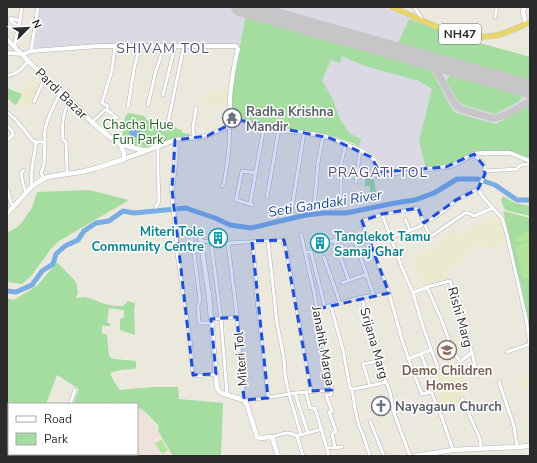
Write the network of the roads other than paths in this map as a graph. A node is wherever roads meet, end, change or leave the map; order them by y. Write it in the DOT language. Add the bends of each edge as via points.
graph roads {
  1 [pos="22,7"];
  2 [pos="38,7"];
  3 [pos="392,7"];
  4 [pos="414,7"];
  5 [pos="496,7"];
  6 [pos="524,7"];
  7 [pos="495,17"];
  8 [pos="20,21"];
  9 [pos="423,21"];
  10 [pos="528,23"];
  11 [pos="19,27"];
  12 [pos="7,39"];
  13 [pos="114,46"];
  14 [pos="138,46"];
  15 [pos="163,46"];
  16 [pos="175,46"];
  17 [pos="184,46"];
  18 [pos="15,47"];
  19 [pos="31,51"];
  20 [pos="7,54"];
  21 [pos="21,54"];
  22 [pos="28,61"];
  23 [pos="7,76"];
  24 [pos="45,77"];
  25 [pos="61,91"];
  26 [pos="163,95"];
  27 [pos="71,101"];
  28 [pos="34,102"];
  29 [pos="148,105"];
  30 [pos="128,107"];
  31 [pos="196,108"];
  32 [pos="106,110"];
  33 [pos="230,110"];
  34 [pos="7,112"];
  35 [pos="117,118"];
  36 [pos="239,120"];
  37 [pos="92,122"];
  38 [pos="168,122"];
  39 [pos="7,126"];
  40 [pos="229,126"];
  41 [pos="264,127"];
  42 [pos="279,129"];
  43 [pos="304,132"];
  44 [pos="323,136"];
  45 [pos="194,138"];
  46 [pos="7,140"];
  47 [pos="175,140"];
  48 [pos="36,142"];
  49 [pos="45,142"];
  50 [pos="120,144"];
  51 [pos="346,144"];
  52 [pos="158,146"];
  53 [pos="148,150"];
  54 [pos="360,150"];
  55 [pos="474,154"];
  56 [pos="124,159"];
  57 [pos="530,160"];
  58 [pos="530,164"];
  59 [pos="24,170"];
  60 [pos="485,171"];
  61 [pos="256,173"];
  62 [pos="66,174"];
  63 [pos="39,181"];
  64 [pos="356,182"];
  65 [pos="32,186"];
  66 [pos="222,186"];
  67 [pos="7,188"];
  68 [pos="477,189"];
  69 [pos="26,193"];
  70 [pos="341,196"];
  71 [pos="267,197"];
  72 [pos="14,206"];
  73 [pos="156,207"];
  74 [pos="292,207"];
  75 [pos="314,208"];
  76 [pos="493,208"];
  77 [pos="7,214"];
  78 [pos="382,214"];
  79 [pos="406,219"];
  80 [pos="424,224"];
  81 [pos="410,230"];
  82 [pos="176,231"];
  83 [pos="191,231"];
  84 [pos="301,234"];
  85 [pos="390,237"];
  86 [pos="334,240"];
  87 [pos="201,241"];
  88 [pos="268,241"];
  89 [pos="211,242"];
  90 [pos="252,242"];
  91 [pos="330,242"];
  92 [pos="228,243"];
  93 [pos="305,252"];
  94 [pos="324,257"];
  95 [pos="367,274"];
  96 [pos="349,281"];
  97 [pos="342,283"];
  98 [pos="427,287"];
  99 [pos="389,293"];
  100 [pos="413,293"];
  101 [pos="374,296"];
  102 [pos="362,297"];
  103 [pos="340,303"];
  104 [pos="331,306"];
  105 [pos="325,307"];
  106 [pos="317,309"];
  107 [pos="237,317"];
  108 [pos="221,318"];
  109 [pos="211,321"];
  110 [pos="530,345"];
  111 [pos="431,350"];
  112 [pos="472,352"];
  113 [pos="507,352"];
  114 [pos="421,354"];
  115 [pos="408,359"];
  116 [pos="378,361"];
  117 [pos="438,368"];
  118 [pos="427,370"];
  119 [pos="216,374"];
  120 [pos="477,377"];
  121 [pos="386,382"];
  122 [pos="499,382"];
  123 [pos="370,386"];
  124 [pos="352,389"];
  125 [pos="75,390"];
  126 [pos="332,390"];
  127 [pos="311,391"];
  128 [pos="306,392"];
  129 [pos="295,393"];
  130 [pos="289,394"];
  131 [pos="227,395"];
  132 [pos="268,398"];
  133 [pos="462,398"];
  134 [pos="244,400"];
  135 [pos="70,403"];
  136 [pos="370,421"];
  137 [pos="322,429"];
  138 [pos="308,433"];
  139 [pos="299,435"];
  140 [pos="272,437"];
  141 [pos="530,446"];
  142 [pos="335,447"];
  143 [pos="342,447"];
  144 [pos="327,448"];
  145 [pos="482,448"];
  146 [pos="517,448"];
  147 [pos="453,450"];
  148 [pos="278,456"];
  149 [pos="303,456"];
  150 [pos="329,456"];
  151 [pos="370,456"];
  152 [pos="384,456"];
  153 [pos="410,456"];
  154 [pos="415,456"];
  1 -- 8 [label="street"];
  2 -- 19 [label="street"];
  3 -- 9 [label="highway, NH47"];
  4 -- 9 [label="street"];
  5 -- 7 [label="street"];
  6 -- 10 [label="main road" via="523,14"];
  8 -- 11 [label="street"];
  8 -- 11 [label="street" via="11,18 10,20"];
  9 -- 10 [label="highway, NH47" via="450,32 469,36 500,34"];
  11 -- 18 [label="street"];
  12 -- 18 [label="main road, Pardi Bazar"];
  13 -- 14 [label="street"];
  13 -- 19 [label="street"];
  13 -- 32 [label="street" via="112,70 102,103 108,106"];
  14 -- 15 [label="street"];
  14 -- 30 [label="street"];
  15 -- 16 [label="street"];
  15 -- 29 [label="street"];
  16 -- 17 [label="street"];
  16 -- 26 [label="street"];
  17 -- 33 [label="street" via="237,47"];
  17 -- 38 [label="street"];
  18 -- 21 [label="main road, Pardi Bazar"];
  19 -- 21 [label="street"];
  20 -- 21 [label="street"];
  21 -- 22 [label="main road, Pardi Bazar"];
  22 -- 23 [label="street" via="17,73"];
  22 -- 24 [label="main road, Pardi Bazar"];
  24 -- 25 [label="main road, Pardi Bazar"];
  24 -- 28 [label="street"];
  25 -- 27 [label="main road, Pardi Bazar"];
  25 -- 49 [label="street" via="47,120"];
  27 -- 37 [label="main road, Pardi Bazar"];
  27 -- 62 [label="street" via="66,108 63,122"];
  31 -- 45 [label="street"];
  32 -- 35 [label="street"];
  32 -- 37 [label="street"];
  33 -- 36 [label="street"];
  33 -- 40 [label="street"];
  34 -- 48 [label="street"];
  36 -- 40 [label="street"];
  36 -- 41 [label="street"];
  37 -- 50 [label="main road, Pardi Bazar"];
  39 -- 46 [label="street" via="14,133"];
  40 -- 45 [label="street" via="207,136"];
  40 -- 66 [label="street" via="228,156"];
  41 -- 42 [label="street"];
  41 -- 61 [label="street"];
  42 -- 43 [label="street"];
  42 -- 71 [label="street"];
  43 -- 44 [label="street"];
  43 -- 74 [label="street"];
  44 -- 51 [label="street"];
  44 -- 75 [label="street"];
  45 -- 47 [label="street"];
  47 -- 52 [label="main road"];
  47 -- 82 [label="main road" via="176,155 172,182"];
  48 -- 49 [label="street"];
  48 -- 65 [label="street" via="31,174"];
  49 -- 63 [label="street" via="41,173 43,177"];
  50 -- 53 [label="main road, Pardi Bazar"];
  50 -- 56 [label="main road"];
  51 -- 54 [label="street"];
  51 -- 70 [label="street" via="341,163"];
  52 -- 53 [label="main road"];
  52 -- 73 [label="street" via="159,201"];
  53 -- 56 [label="main road"];
  54 -- 55 [label="street" via="374,160 381,172 389,174 446,167"];
  54 -- 64 [label="street"];
  55 -- 57 [label="street" via="510,153"];
  55 -- 60 [label="street"];
  56 -- 62 [label="main road"];
  58 -- 60 [label="street" via="520,165 516,169"];
  59 -- 69 [label="street" via="21,173"];
  60 -- 68 [label="street"];
  61 -- 61 [label="street" via="251,204 236,200 242,171"];
  62 -- 63 [label="main road"];
  63 -- 65 [label="main road"];
  65 -- 69 [label="main road"];
  67 -- 72 [label="street"];
  68 -- 76 [label="street"];
  68 -- 80 [label="street" via="456,200"];
  69 -- 72 [label="main road"];
  72 -- 77 [label="main road"];
  76 -- 80 [label="street" via="474,216 465,213 430,237"];
  76 -- 110 [label="street" via="502,218 507,235"];
  78 -- 80 [label="street" via="417,208"];
  78 -- 85 [label="street"];
  78 -- 99 [label="street" via="362,222"];
  79 -- 81 [label="street"];
  80 -- 81 [label="street"];
  81 -- 85 [label="street"];
  82 -- 83 [label="main road"];
  82 -- 119 [label="street" via="190,338 192,374"];
  83 -- 87 [label="main road" via="198,233"];
  83 -- 109 [label="street" via="200,300 199,323"];
  84 -- 93 [label="street, Janahit Marga"];
  85 -- 100 [label="street"];
  86 -- 91 [label="street"];
  86 -- 95 [label="street" via="352,233"];
  86 -- 96 [label="street"];
  87 -- 89 [label="street"];
  87 -- 109 [label="main road, Miteri Tol"];
  88 -- 90 [label="street"];
  88 -- 127 [label="street" via="283,240 286,248"];
  88 -- 130 [label="street" via="277,322"];
  89 -- 92 [label="street"];
  89 -- 108 [label="street, Miteri Tol"];
  90 -- 92 [label="street"];
  90 -- 132 [label="street"];
  92 -- 107 [label="street, Miteri Tol"];
  93 -- 105 [label="street" via="312,252"];
  93 -- 106 [label="street, Janahit Marga"];
  94 -- 103 [label="street"];
  95 -- 96 [label="street"];
  95 -- 101 [label="street"];
  96 -- 97 [label="street"];
  98 -- 100 [label="street, Rishi Marg"];
  98 -- 112 [label="street, Rishi Marg" via="460,362"];
  98 -- 112 [label="street, Rishi Marg" via="450,280"];
  99 -- 101 [label="street"];
  99 -- 115 [label="street"];
  100 -- 111 [label="street"];
  101 -- 102 [label="street"];
  102 -- 103 [label="street"];
  102 -- 116 [label="street, Srijana Marg"];
  103 -- 104 [label="street"];
  104 -- 105 [label="street"];
  104 -- 124 [label="street"];
  105 -- 106 [label="street"];
  106 -- 126 [label="street, Janahit Marga"];
  107 -- 108 [label="street"];
  107 -- 134 [label="street, Miteri Tol"];
  108 -- 109 [label="street"];
  108 -- 131 [label="street, Miteri Tol"];
  109 -- 119 [label="main road, Miteri Tol"];
  110 -- 113 [label="street"];
  111 -- 114 [label="street"];
  111 -- 117 [label="street"];
  112 -- 120 [label="street"];
  114 -- 115 [label="street"];
  114 -- 118 [label="street"];
  115 -- 147 [label="street" via="422,394 431,392 433,396"];
  116 -- 121 [label="street, Srijana Marg"];
  116 -- 123 [label="street" via="364,364"];
  119 -- 131 [label="main road, Miteri Tol" via="217,388"];
  121 -- 123 [label="street"];
  121 -- 153 [label="street, Srijana Marg"];
  122 -- 146 [label="street" via="514,426"];
  123 -- 124 [label="street"];
  124 -- 151 [label="street" via="354,409"];
  125 -- 135 [label="street"];
  126 -- 127 [label="street"];
  126 -- 142 [label="street, Janahit Marga" via="331,395 326,395 336,431 332,434"];
  127 -- 128 [label="street"];
  128 -- 129 [label="street"];
  128 -- 137 [label="street" via="310,408 315,408"];
  129 -- 130 [label="street"];
  129 -- 138 [label="street"];
  130 -- 132 [label="street"];
  130 -- 139 [label="street"];
  131 -- 134 [label="main road"];
  132 -- 134 [label="street"];
  133 -- 145 [label="street"];
  134 -- 140 [label="main road, Miteri Tol" via="257,437"];
  136 -- 152 [label="street"];
  137 -- 138 [label="street"];
  137 -- 144 [label="street"];
  138 -- 139 [label="street"];
  139 -- 140 [label="street" via="286,432"];
  139 -- 149 [label="street"];
  140 -- 148 [label="main road"];
  141 -- 146 [label="main road"];
  142 -- 143 [label="street"];
  142 -- 144 [label="street"];
  144 -- 150 [label="street"];
  145 -- 146 [label="main road"];
  145 -- 147 [label="main road"];
  147 -- 154 [label="main road"];
}
